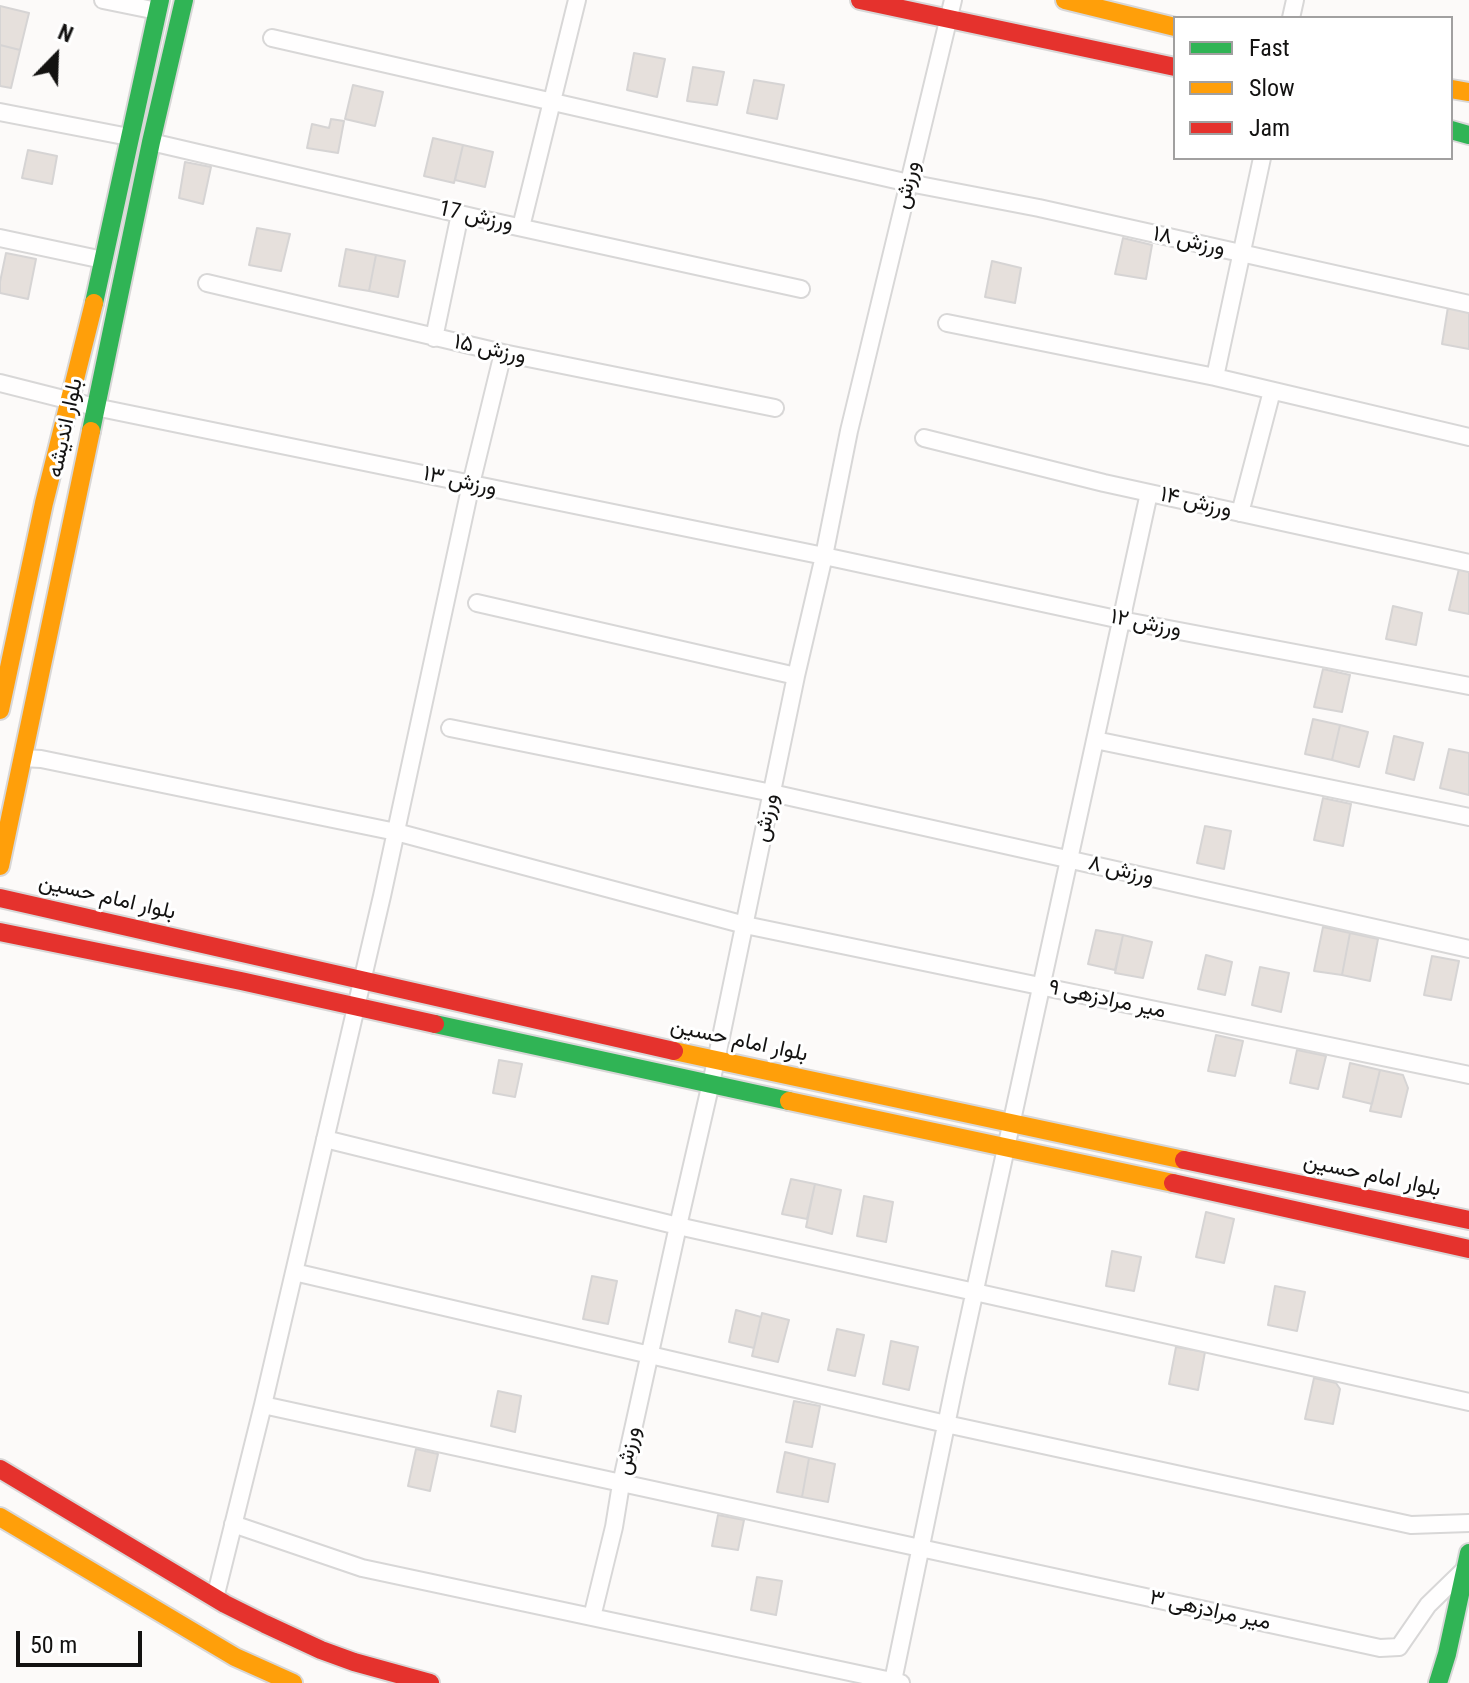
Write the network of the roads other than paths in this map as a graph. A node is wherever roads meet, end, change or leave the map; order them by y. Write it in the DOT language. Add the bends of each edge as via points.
graph roads {
  1 [pos="103,0"];
  2 [pos="184,0"];
  3 [pos="577,0"];
  4 [pos="860,0"];
  5 [pos="953,0"];
  6 [pos="1065,0"];
  7 [pos="159,6"];
  8 [pos="949,20"];
  9 [pos="1173,27"];
  10 [pos="272,38"];
  11 [pos="1173,67"];
  12 [pos="552,101"];
  13 [pos="0,112"];
  14 [pos="129,137"];
  15 [pos="151,142"];
  16 [pos="1262,160"];
  17 [pos="909,183"];
  18 [pos="460,214"];
  19 [pos="521,227"];
  20 [pos="0,238"];
  21 [pos="1240,253"];
  22 [pos="103,260"];
  23 [pos="207,283"];
  24 [pos="801,289"];
  25 [pos="1469,304"];
  26 [pos="947,323"];
  27 [pos="434,338"];
  28 [pos="503,353"];
  29 [pos="1215,377"];
  30 [pos="0,383"];
  31 [pos="1272,391"];
  32 [pos="69,401"];
  33 [pos="95,407"];
  34 [pos="775,408"];
  35 [pos="1469,437"];
  36 [pos="924,438"];
  37 [pos="471,484"];
  38 [pos="1149,493"];
  39 [pos="1240,513"];
  40 [pos="824,556"];
  41 [pos="1469,563"];
  42 [pos="477,603"];
  43 [pos="1121,620"];
  44 [pos="796,676"];
  45 [pos="1469,686"];
  46 [pos="0,710"];
  47 [pos="450,728"];
  48 [pos="1095,740"];
  49 [pos="22,758"];
  50 [pos="772,793"];
  51 [pos="1469,817"];
  52 [pos="396,832"];
  53 [pos="1069,859"];
  54 [pos="0,866"];
  55 [pos="0,898"];
  56 [pos="745,925"];
  57 [pos="0,932"];
  58 [pos="1469,949"];
  59 [pos="362,981"];
  60 [pos="1041,986"];
  61 [pos="357,1006"];
  62 [pos="716,1061"];
  63 [pos="1469,1075"];
  64 [pos="711,1084"];
  65 [pos="1011,1124"];
  66 [pos="325,1139"];
  67 [pos="1006,1148"];
  68 [pos="1469,1220"];
  69 [pos="678,1226"];
  70 [pos="1469,1249"];
  71 [pos="294,1272"];
  72 [pos="975,1292"];
  73 [pos="650,1355"];
  74 [pos="1469,1402"];
  75 [pos="263,1405"];
  76 [pos="946,1424"];
  77 [pos="0,1469"];
  78 [pos="621,1484"];
  79 [pos="2,1520"];
  80 [pos="1469,1523"];
  81 [pos="233,1524"];
  82 [pos="920,1548"];
  83 [pos="1467,1561"];
  84 [pos="215,1598"];
  85 [pos="592,1617"];
  86 [pos="898,1682"];
  87 [pos="293,1683"];
  88 [pos="430,1683"];
  89 [pos="1438,1683"];
  1 -- 7 [label="street"];
  2 -- 15 [label="street, بلوار اندیشه"];
  3 -- 12 [label="street"];
  4 -- 8 [label="street"];
  5 -- 8 [label="street, ورزش"];
  6 -- 9 [label="street"];
  7 -- 14 [label="street, بلوار اندیشه"];
  8 -- 11 [label="street"];
  8 -- 17 [label="street, ورزش"];
  10 -- 12 [label="street, ورزش ۱۸"];
  12 -- 17 [label="street, ورزش ۱۸"];
  12 -- 19 [label="street"];
  13 -- 14 [label="street"];
  14 -- 22 [label="street, بلوار اندیشه"];
  15 -- 18 [label="street, ورزش 17"];
  15 -- 33 [label="street, بلوار اندیشه"];
  16 -- 21 [label="street"];
  17 -- 21 [label="street, ورزش ۱۸"];
  17 -- 40 [label="street, ورزش"];
  18 -- 19 [label="street, ورزش 17"];
  18 -- 27 [label="street"];
  19 -- 24 [label="street, ورزش 17"];
  20 -- 22 [label="street"];
  21 -- 25 [label="street, ورزش ۱۸"];
  21 -- 29 [label="street"];
  22 -- 32 [label="street, بلوار اندیشه"];
  23 -- 27 [label="street, ورزش ۱۵"];
  26 -- 29 [label="street"];
  27 -- 28 [label="street, ورزش ۱۵"];
  28 -- 34 [label="street, ورزش ۱۵"];
  28 -- 37 [label="street"];
  29 -- 31 [label="street"];
  30 -- 32 [label="street, ورزش ۱۳"];
  31 -- 35 [label="street"];
  31 -- 39 [label="street"];
  32 -- 33 [label="street, ورزش ۱۳"];
  32 -- 46 [label="street, بلوار اندیشه"];
  33 -- 37 [label="street, ورزش ۱۳"];
  33 -- 49 [label="street, بلوار اندیشه"];
  36 -- 38 [label="street, ورزش ۱۴"];
  37 -- 40 [label="street, ورزش ۱۳"];
  37 -- 52 [label="street"];
  38 -- 39 [label="street, ورزش ۱۴"];
  38 -- 43 [label="street"];
  39 -- 41 [label="street, ورزش ۱۴"];
  40 -- 43 [label="street, ورزش ۱۲"];
  40 -- 44 [label="street, ورزش"];
  42 -- 44 [label="street"];
  43 -- 45 [label="street, ورزش ۱۲"];
  43 -- 48 [label="street"];
  44 -- 50 [label="street, ورزش"];
  47 -- 50 [label="street, ورزش ۸"];
  48 -- 51 [label="street"];
  48 -- 53 [label="street"];
  49 -- 52 [label="street, میر مرادزهی ۹"];
  49 -- 54 [label="street, بلوار اندیشه"];
  50 -- 53 [label="street, ورزش ۸"];
  50 -- 56 [label="street, ورزش"];
  52 -- 56 [label="street, میر مرادزهی ۹"];
  52 -- 59 [label="street"];
  53 -- 58 [label="street, ورزش ۸"];
  53 -- 60 [label="street"];
  55 -- 59 [label="street, بلوار امام حسین"];
  56 -- 60 [label="street, میر مرادزهی ۹"];
  56 -- 62 [label="street, ورزش"];
  57 -- 61 [label="street"];
  59 -- 61 [label="street"];
  59 -- 62 [label="street, بلوار امام حسین"];
  60 -- 63 [label="street, میر مرادزهی ۹"];
  60 -- 65 [label="street"];
  61 -- 64 [label="street"];
  61 -- 66 [label="street"];
  62 -- 64 [label="street, ورزش"];
  62 -- 65 [label="street, بلوار امام حسین"];
  64 -- 67 [label="street"];
  64 -- 69 [label="street, ورزش"];
  65 -- 67 [label="street"];
  65 -- 68 [label="street, بلوار امام حسین"];
  66 -- 69 [label="street"];
  66 -- 71 [label="street"];
  67 -- 70 [label="street"];
  67 -- 72 [label="street"];
  69 -- 72 [label="street"];
  69 -- 73 [label="street, ورزش"];
  71 -- 73 [label="street"];
  71 -- 75 [label="street"];
  72 -- 74 [label="street"];
  72 -- 76 [label="street"];
  73 -- 76 [label="street"];
  73 -- 78 [label="street, ورزش"];
  75 -- 78 [label="street, میر مرادزهی ۳"];
  75 -- 81 [label="street"];
  76 -- 80 [label="street" via="1411,1525"];
  76 -- 82 [label="street"];
  77 -- 84 [label="street"];
  78 -- 82 [label="street, میر مرادزهی ۳"];
  78 -- 85 [label="street, ورزش"];
  79 -- 87 [label="street" via="235,1657"];
  81 -- 84 [label="street"];
  81 -- 85 [label="street" via="362,1568"];
  82 -- 83 [label="street, میر مرادزهی ۳" via="1380,1648 1399,1647"];
  82 -- 86 [label="street"];
  83 -- 89 [label="street" via="1454,1657"];
  84 -- 88 [label="street" via="321,1650"];
  85 -- 86 [label="street"];
}
